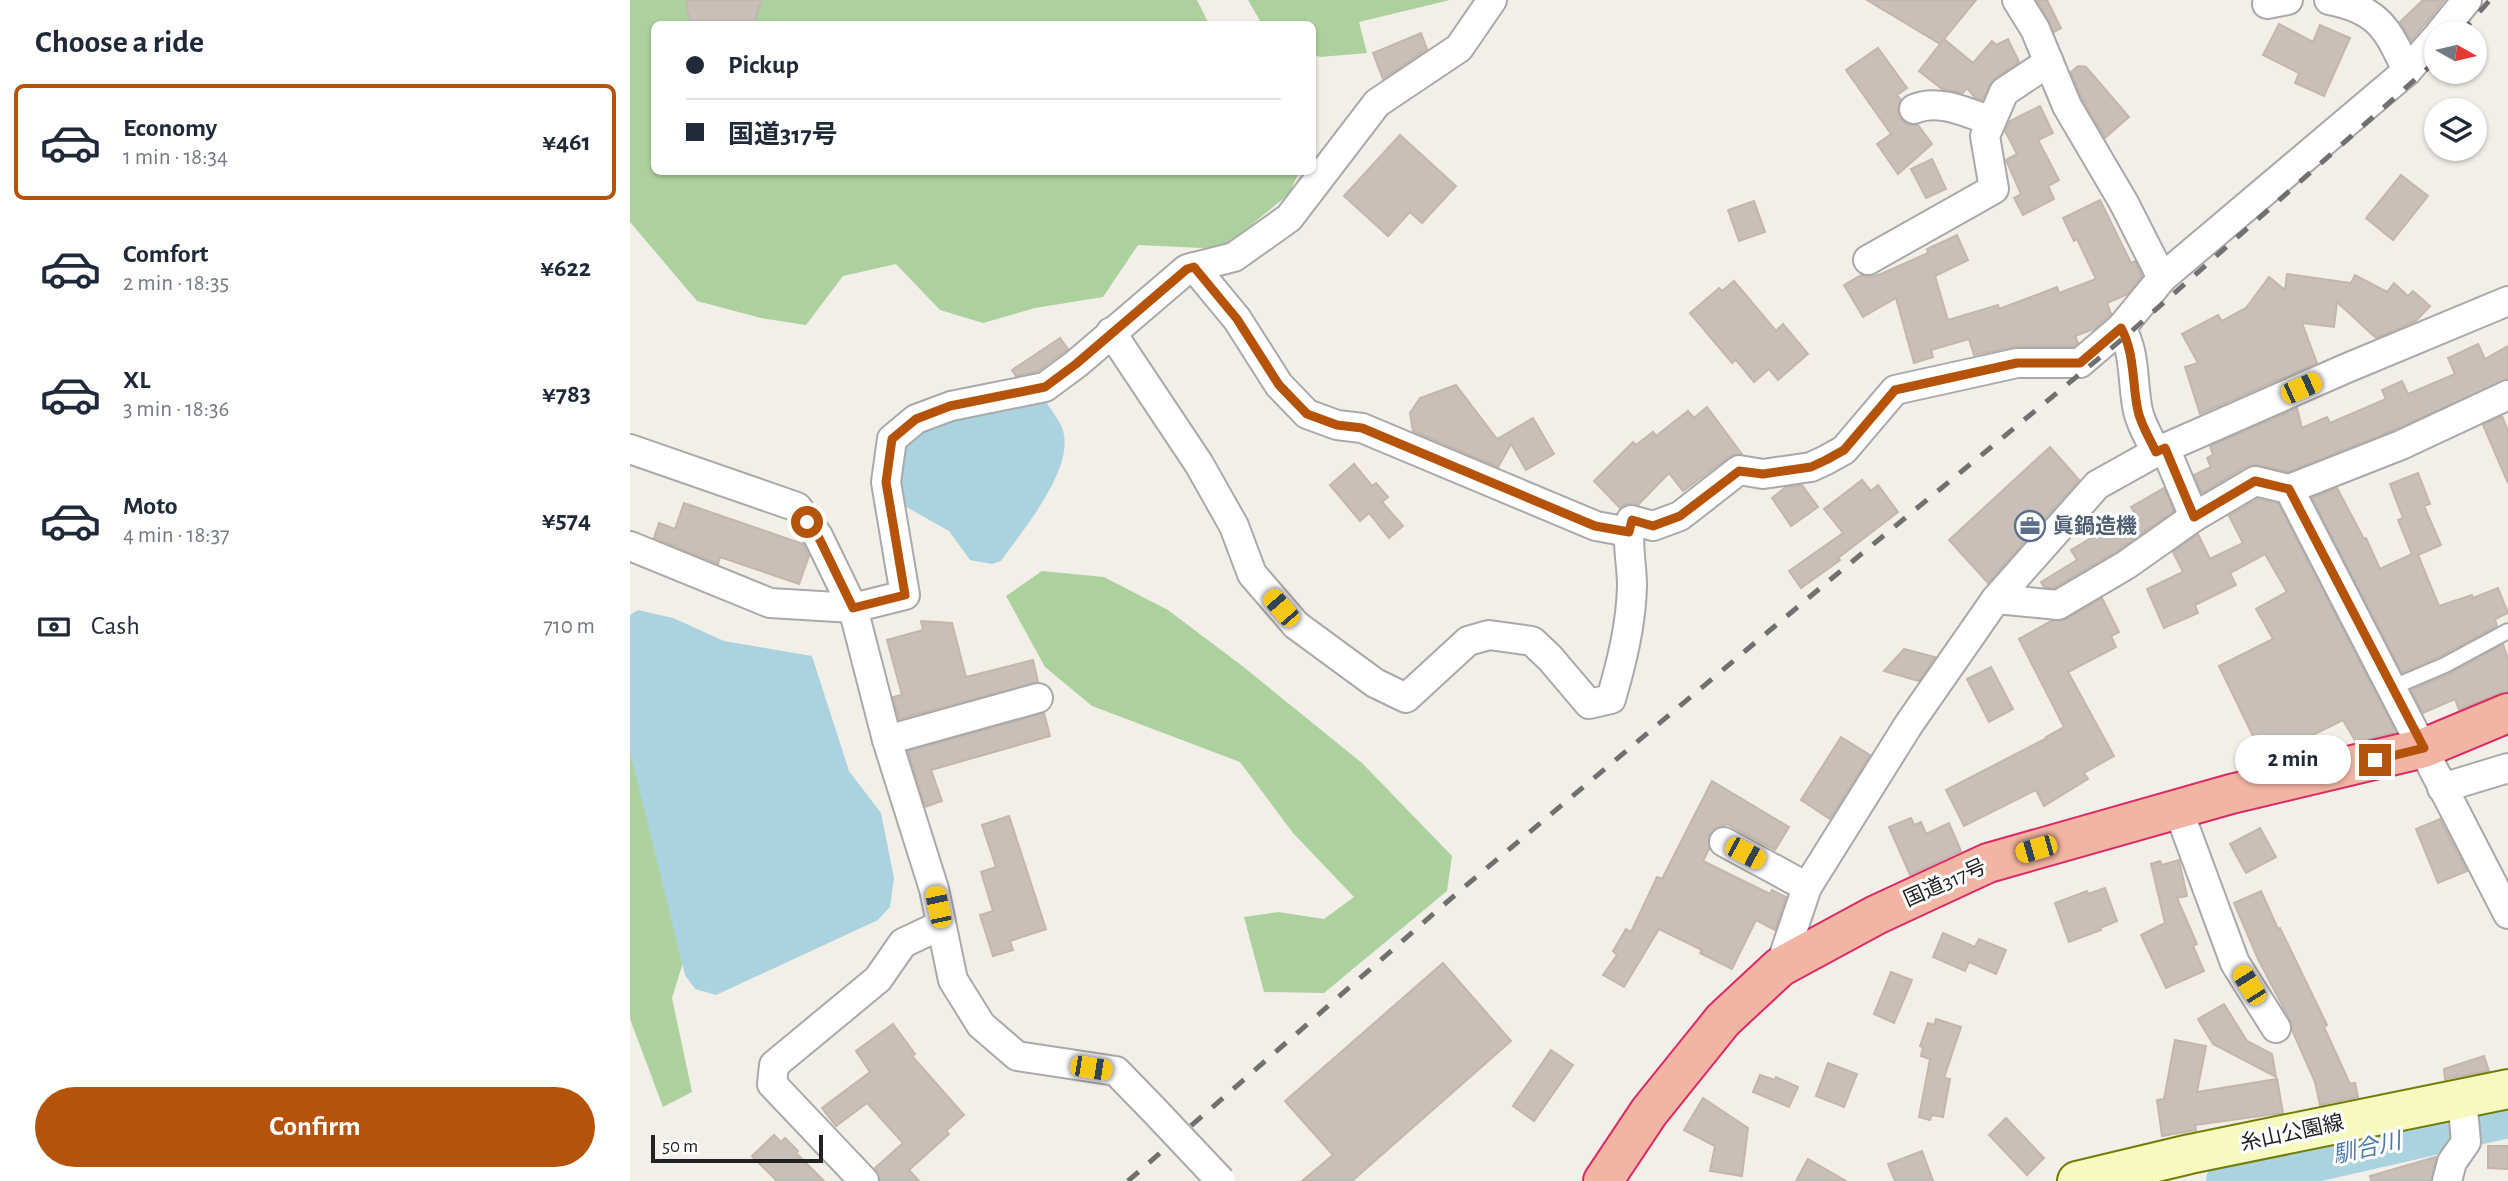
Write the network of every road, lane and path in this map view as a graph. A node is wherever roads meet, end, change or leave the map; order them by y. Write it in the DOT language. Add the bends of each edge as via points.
graph roads {
  1 [pos="1492,0"];
  2 [pos="2017,0"];
  3 [pos="2329,0"];
  4 [pos="2467,0"];
  5 [pos="2450,21"];
  6 [pos="2424,52"];
  7 [pos="2049,62"];
  8 [pos="2407,71"];
  9 [pos="1914,109"];
  10 [pos="1991,121"];
  11 [pos="1868,260"];
  12 [pos="1194,267"];
  13 [pos="2162,278"];
  14 [pos="2508,301"];
  15 [pos="2121,328"];
  16 [pos="1111,332"];
  17 [pos="2508,395"];
  18 [pos="630,449"];
  19 [pos="2161,450"];
  20 [pos="2289,489"];
  21 [pos="2194,517"];
  22 [pos="1629,532"];
  23 [pos="630,546"];
  24 [pos="1996,599"];
  25 [pos="853,608"];
  26 [pos="2508,631"];
  27 [pos="2390,688"];
  28 [pos="1038,698"];
  29 [pos="2508,713"];
  30 [pos="887,740"];
  31 [pos="2424,748"];
  32 [pos="2508,768"];
  33 [pos="2442,788"];
  34 [pos="2178,809"];
  35 [pos="1724,842"];
  36 [pos="1807,887"];
  37 [pos="2508,914"];
  38 [pos="942,925"];
  39 [pos="1780,967"];
  40 [pos="2276,1028"];
  41 [pos="2508,1089"];
  42 [pos="2462,1098"];
  43 [pos="864,1181"];
  44 [pos="1221,1181"];
  45 [pos="1603,1181"];
  46 [pos="2077,1181"];
  47 [pos="2447,1181"];
  1 -- 12 [label="street" via="1459,48 1377,103 1289,218 1234,257"];
  2 -- 7 [label="street"];
  3 -- 8 [label="street" via="2374,17 2389,33"];
  4 -- 5 [label="street"];
  6 -- 8 [label="street"];
  7 -- 10 [label="street" via="2004,92"];
  7 -- 13 [label="street" via="2067,106"];
  8 -- 13 [label="street"];
  9 -- 10 [label="street" via="1945,106"];
  10 -- 11 [label="street" via="1985,136 1994,189"];
  12 -- 16 [label="street"];
  12 -- 22 [label="street" via="1237,319 1279,385 1307,414 1362,428 1595,526"];
  13 -- 15 [label="street"];
  14 -- 19 [label="street"];
  15 -- 19 [label="street" via="2131,358 2138,413"];
  15 -- 22 [label="street" via="2080,363 2017,363 1895,390 1844,450 1826,460 1811,467 1763,474 1739,471 1680,516 1653,526 1632,520"];
  16 -- 22 [label="street" via="1199,464 1234,526 1252,574 1296,625 1375,683 1406,698 1468,640 1489,635 1532,641 1589,704 1611,699 1629,633"];
  16 -- 25 [label="street" via="1045,387 950,406 916,419 892,439 886,482 905,595"];
  17 -- 20 [label="street" via="2401,445"];
  18 -- 25 [label="street" via="797,507 818,536"];
  19 -- 21 [label="street"];
  19 -- 24 [label="street" via="2097,485"];
  20 -- 21 [label="street" via="2255,481"];
  20 -- 27 [label="street"];
  21 -- 24 [label="street" via="2058,605"];
  23 -- 25 [label="street" via="770,603"];
  24 -- 36 [label="street" via="1909,724"];
  25 -- 30 [label="street"];
  26 -- 27 [label="lane"];
  27 -- 31 [label="street"];
  28 -- 30 [label="street"];
  29 -- 31 [label="highway, 国道317号"];
  30 -- 38 [label="street"];
  31 -- 33 [label="street"];
  31 -- 34 [label="highway, 国道317号"];
  32 -- 33 [label="street"];
  33 -- 37 [label="street"];
  34 -- 39 [label="highway, 国道317号" via="1989,863"];
  34 -- 40 [label="street" via="2235,964"];
  35 -- 36 [label="street"];
  36 -- 39 [label="street"];
  38 -- 43 [label="street" via="903,943 878,979 774,1065 772,1084"];
  38 -- 44 [label="street, bridge" via="953,980 981,1025 1017,1056 1116,1071"];
  39 -- 45 [label="highway, 国道317号" via="1723,1020 1649,1112"];
  41 -- 42 [label="main road, 糸山公園線"];
  42 -- 46 [label="main road, 糸山公園線"];
  42 -- 47 [label="street" via="2466,1142 2452,1162"];
}
